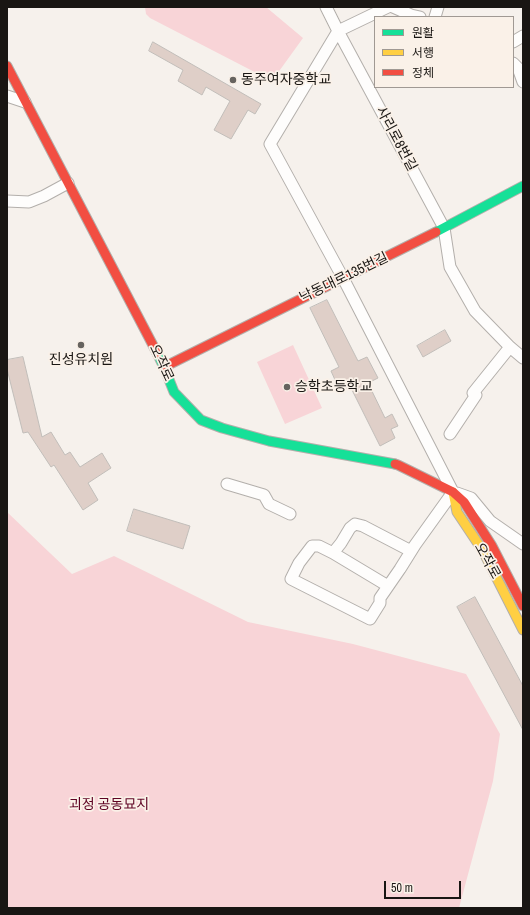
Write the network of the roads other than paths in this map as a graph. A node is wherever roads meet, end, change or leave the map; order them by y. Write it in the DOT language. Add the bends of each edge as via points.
graph roads {
  1 [pos="326,7"];
  2 [pos="388,7"];
  3 [pos="393,7"];
  4 [pos="416,16"];
  5 [pos="338,31"];
  6 [pos="523,36"];
  7 [pos="514,41"];
  8 [pos="514,64"];
  9 [pos="7,66"];
  10 [pos="523,82"];
  11 [pos="7,96"];
  12 [pos="25,102"];
  13 [pos="68,183"];
  14 [pos="523,186"];
  15 [pos="7,200"];
  16 [pos="444,228"];
  17 [pos="343,278"];
  18 [pos="510,347"];
  19 [pos="523,358"];
  20 [pos="164,367"];
  21 [pos="450,434"];
  22 [pos="227,484"];
  23 [pos="453,492"];
  24 [pos="290,514"];
  25 [pos="523,544"];
  26 [pos="411,552"];
  27 [pos="333,553"];
  28 [pos="388,586"];
  29 [pos="523,606"];
  30 [pos="523,630"];
  1 -- 5 [label="street, 사리로8번길"];
  2 -- 5 [label="street"];
  3 -- 4 [label="street"];
  5 -- 16 [label="street, 사리로8번길"];
  5 -- 17 [label="street" via="270,144"];
  6 -- 7 [label="street"];
  8 -- 10 [label="street"];
  9 -- 12 [label="street, 오작로"];
  11 -- 12 [label="street"];
  12 -- 13 [label="street, 오작로"];
  13 -- 15 [label="street" via="29,202"];
  13 -- 20 [label="street, 오작로"];
  14 -- 16 [label="street, 낙동대로135번길"];
  16 -- 17 [label="street, 낙동대로135번길"];
  16 -- 18 [label="street, 사리로8번길" via="450,267 475,311"];
  17 -- 20 [label="street, 낙동대로135번길"];
  17 -- 23 [label="street"];
  18 -- 19 [label="street, 사리로8번길"];
  18 -- 21 [label="street" via="473,393 476,395"];
  20 -- 23 [label="street, 오작로" via="174,392 202,420 269,441 398,465"];
  22 -- 24 [label="street" via="264,495 269,504"];
  23 -- 25 [label="street" via="471,498 490,521"];
  23 -- 26 [label="street"];
  23 -- 29 [label="street, 오작로" via="475,518"];
  23 -- 30 [label="street, 오작로" via="457,512 483,551"];
  26 -- 27 [label="street" via="355,524"];
  26 -- 28 [label="street"];
  27 -- 28 [label="street"];
  27 -- 28 [label="street" via="319,546 312,546 291,579 370,619"];
}
